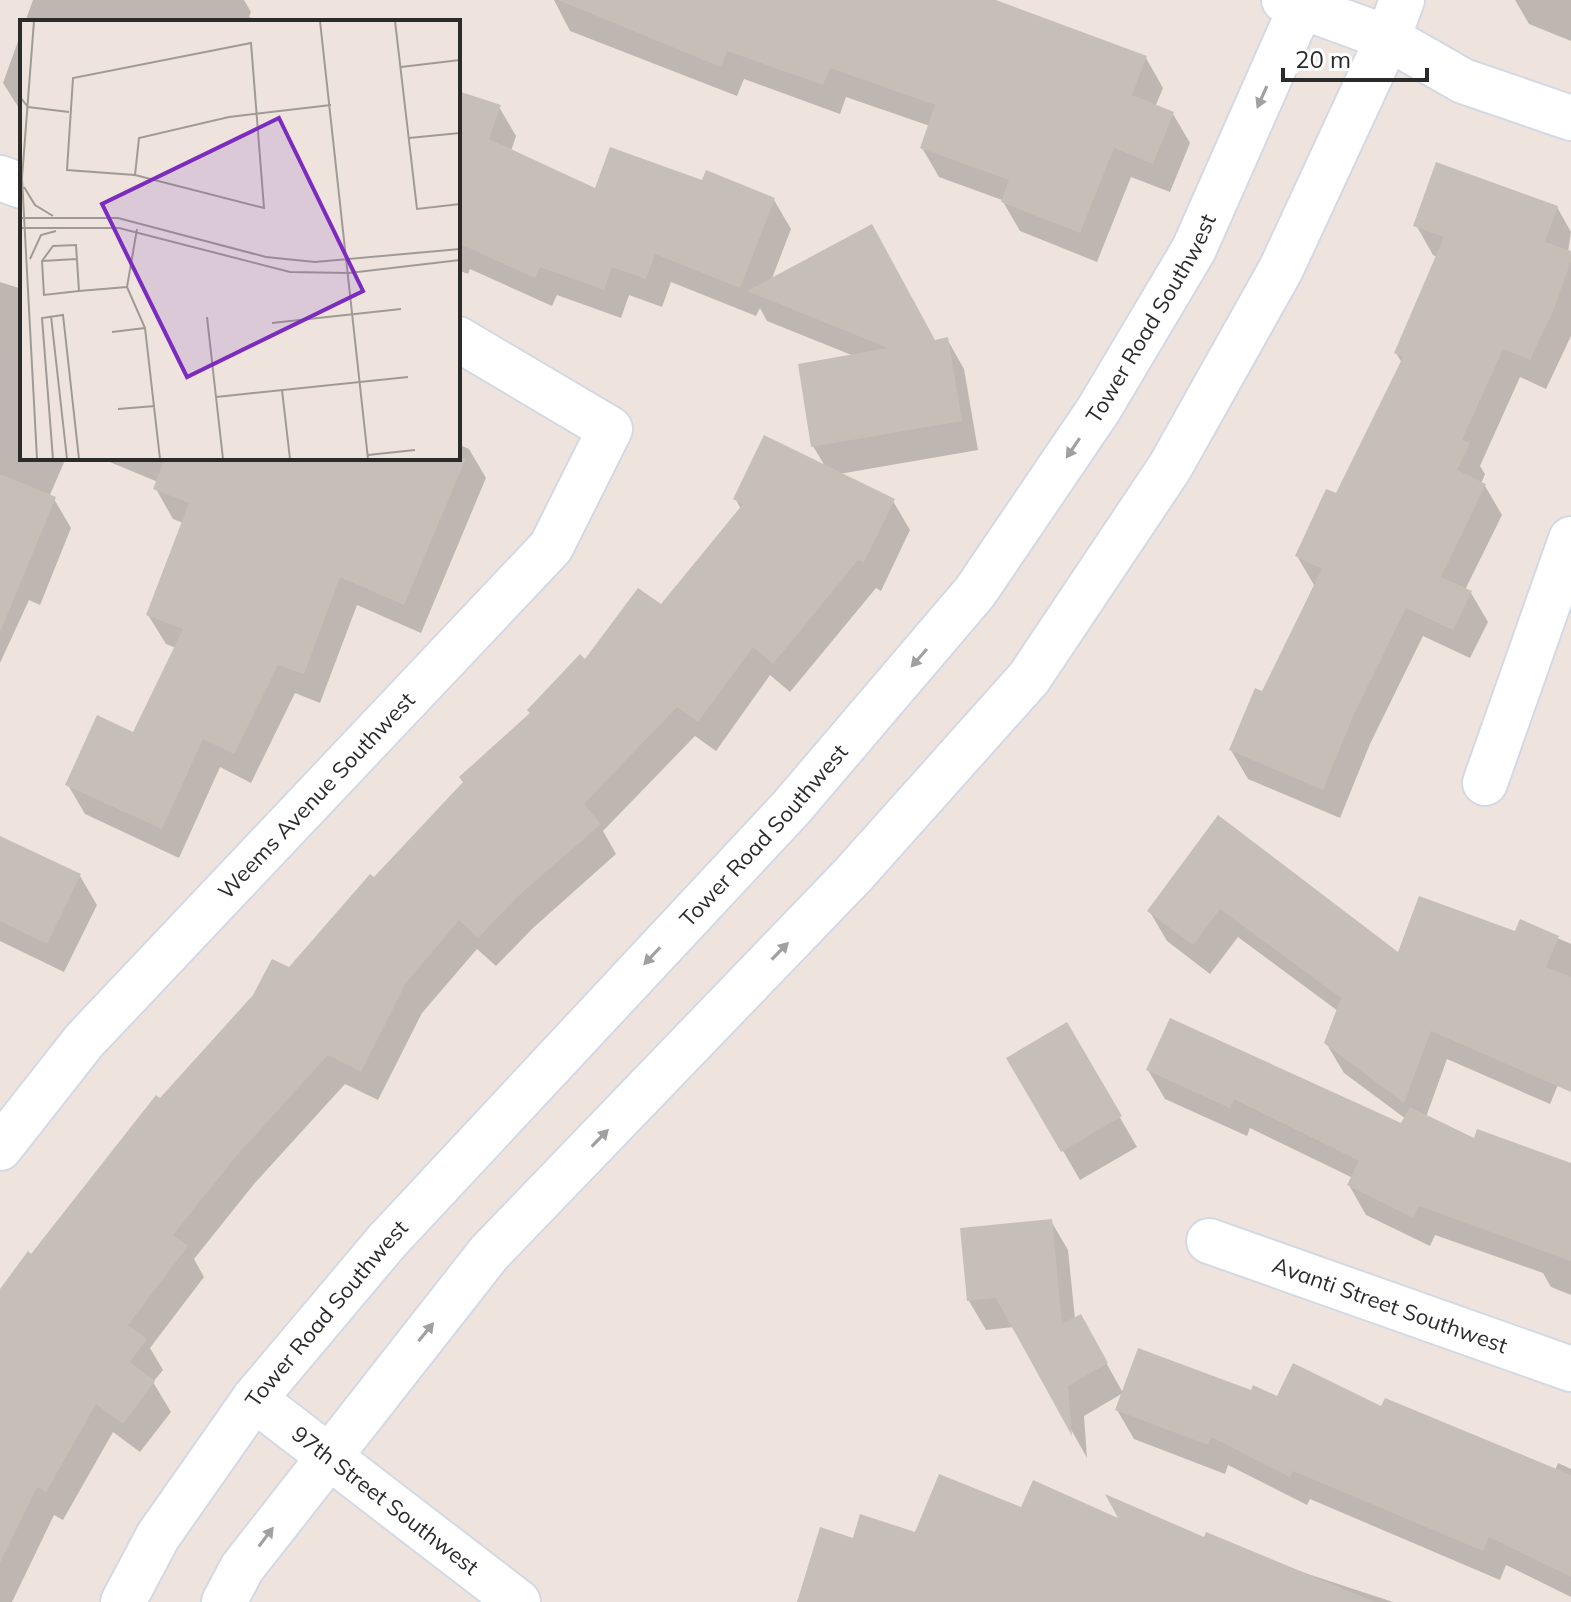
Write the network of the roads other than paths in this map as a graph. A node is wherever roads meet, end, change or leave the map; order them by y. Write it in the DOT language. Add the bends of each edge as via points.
graph roads {
  1 [pos="1297,2"];
  2 [pos="1395,19"];
  3 [pos="1571,118"];
  4 [pos="0,178"];
  5 [pos="20,185"];
  6 [pos="460,340"];
  7 [pos="1571,539"];
  8 [pos="1485,783"];
  9 [pos="0,1148"];
  10 [pos="1209,1241"];
  11 [pos="1571,1369"];
  12 [pos="254,1399"];
  13 [pos="328,1456"];
  14 [pos="123,1602"];
  15 [pos="224,1602"];
  16 [pos="518,1602"];
  1 -- 2 [label="street"];
  1 -- 12 [label="street, Tower Road Southwest, one-way" via="1194,249 1099,409 975,592 791,808 387,1241"];
  2 -- 3 [label="street" via="1463,81"];
  13 -- 2 [label="street, one-way" via="489,1253 853,875 1029,678 1170,467 1281,269"];
  4 -- 5 [label="street"];
  6 -- 9 [label="street, Weems Avenue Southwest" via="610,429 551,547 84,1041"];
  7 -- 8 [label="street"];
  10 -- 11 [label="street, Avanti Street Southwest"];
  12 -- 13 [label="street, 97th Street Southwest"];
  12 -- 14 [label="street, Tower Road Southwest" via="158,1536"];
  15 -- 13 [label="street, one-way" via="242,1568"];
  13 -- 16 [label="street, 97th Street Southwest"];
}
